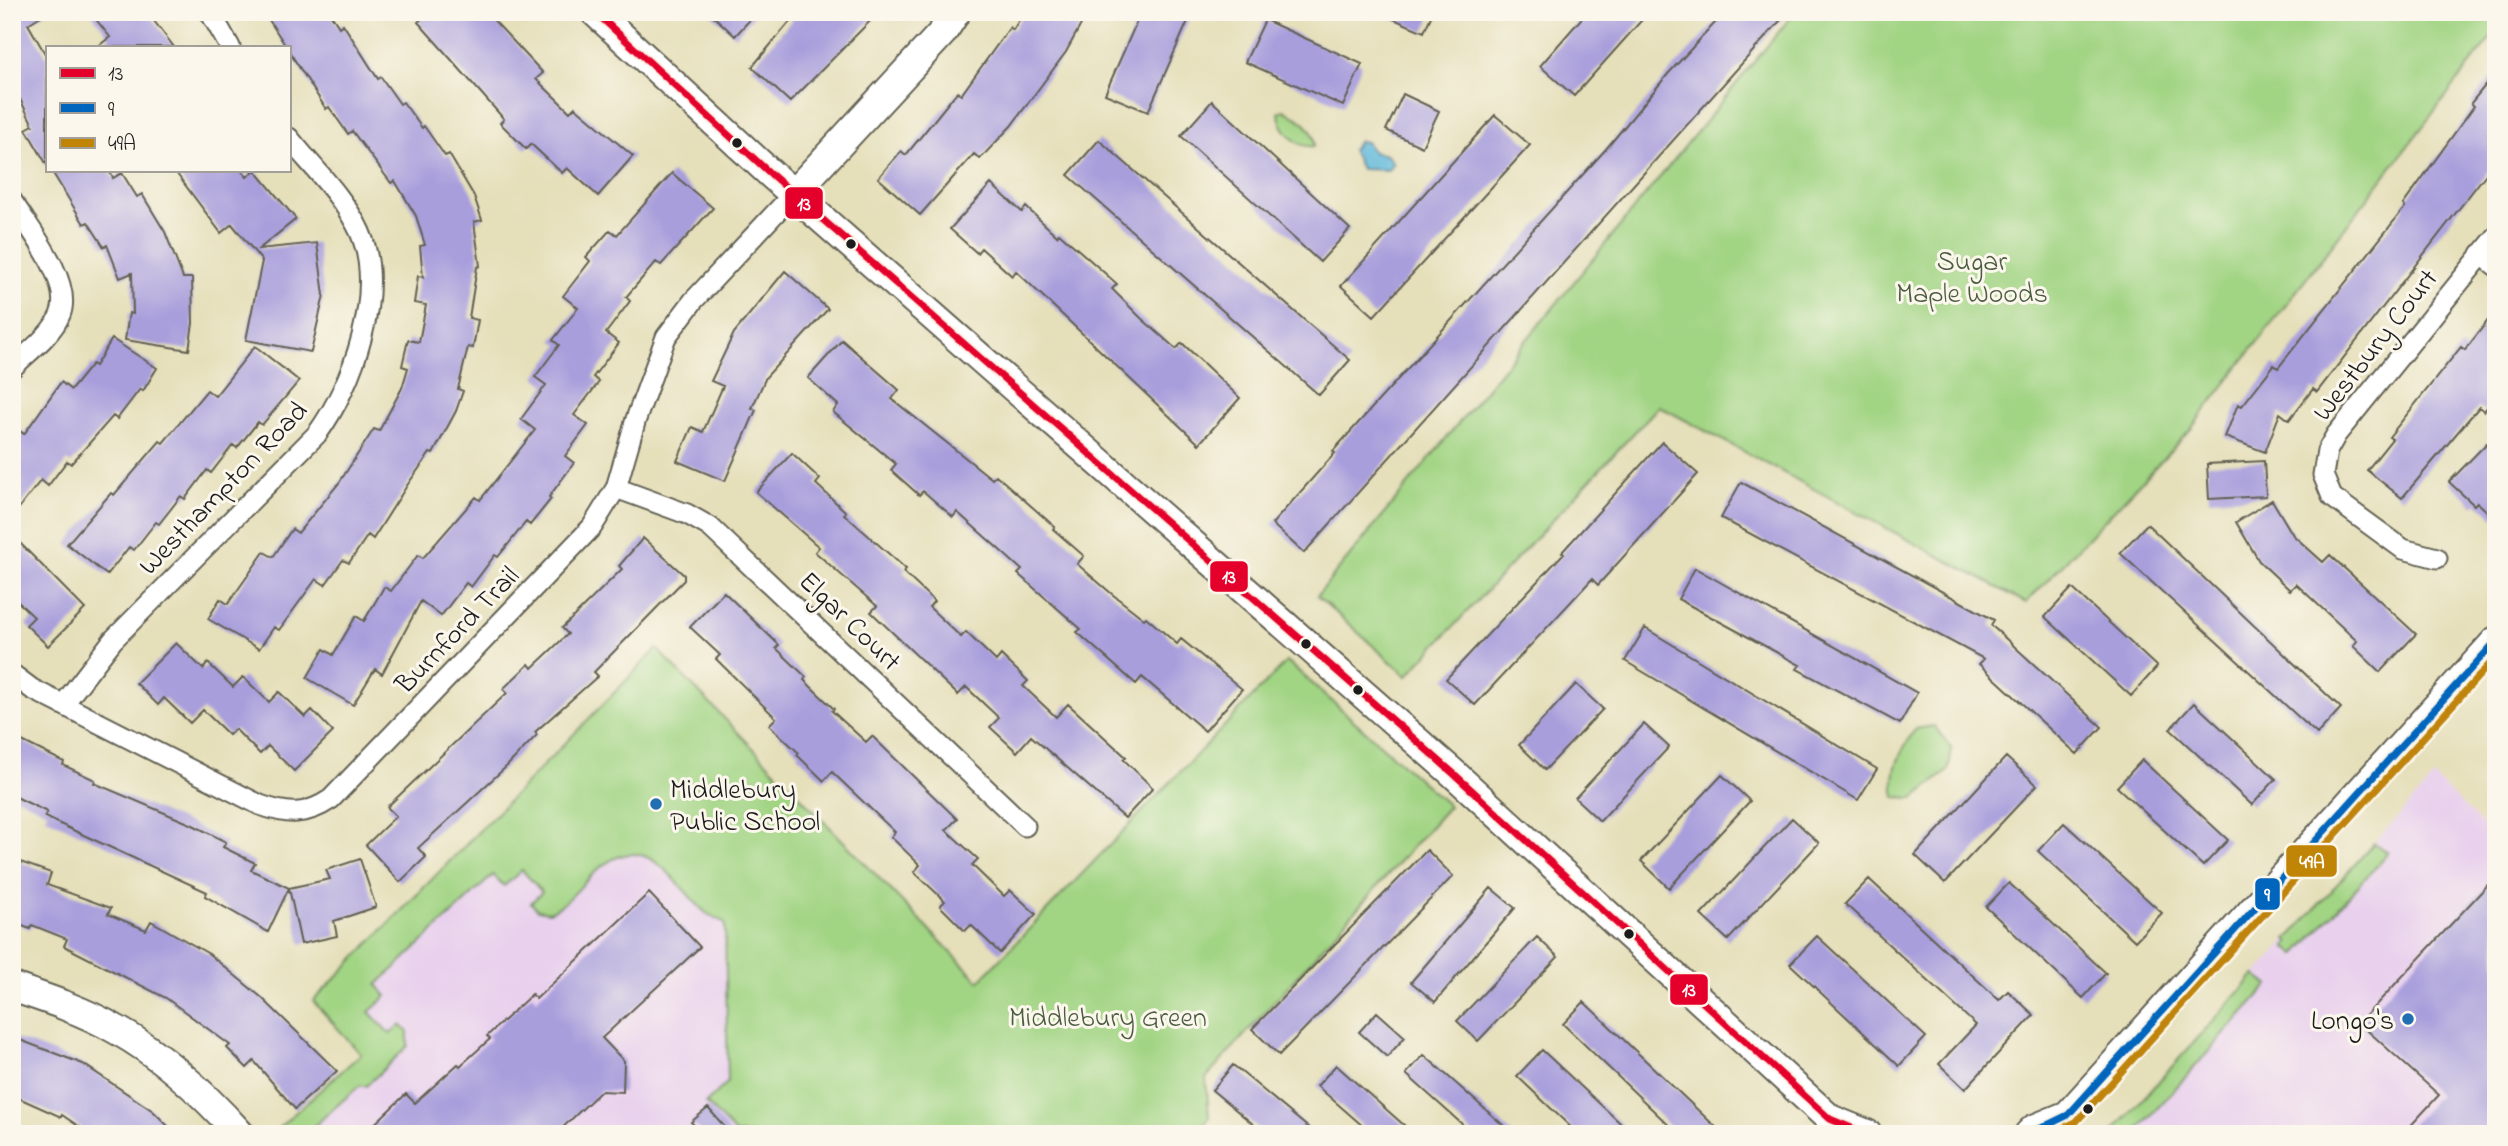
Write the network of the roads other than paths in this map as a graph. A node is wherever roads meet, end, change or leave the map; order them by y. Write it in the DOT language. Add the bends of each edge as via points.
graph roads {
  1 [pos="210,12"];
  2 [pos="595,12"];
  3 [pos="956,12"];
  4 [pos="228,46"];
  5 [pos="290,139"];
  6 [pos="794,193"];
  7 [pos="12,201"];
  8 [pos="2496,237"];
  9 [pos="2488,260"];
  10 [pos="12,368"];
  11 [pos="616,488"];
  12 [pos="2437,558"];
  13 [pos="2496,641"];
  14 [pos="12,674"];
  15 [pos="63,705"];
  16 [pos="1025,826"];
  17 [pos="12,986"];
  18 [pos="2066,1124"];
  19 [pos="1832,1126"];
  20 [pos="240,1134"];
  21 [pos="1867,1134"];
  22 [pos="2029,1134"];
  1 -- 4 [label="street"];
  2 -- 6 [label="street"];
  3 -- 6 [label="street" via="942,33"];
  5 -- 15 [label="street, Westhampton Road" via="339,199 359,231 367,255 368,293 347,383 317,434 113,640"];
  6 -- 11 [label="street, Burnford Trail" via="694,300 666,337"];
  6 -- 19 [label="street" via="1453,773"];
  7 -- 10 [label="street" via="48,258 64,300 50,331"];
  8 -- 9 [label="street, Westbury Court"];
  9 -- 12 [label="street, Westbury Court" via="2327,451 2323,475 2332,497 2403,549"];
  11 -- 15 [label="street, Burnford Trail" via="575,546 331,799 315,809 298,814 260,806"];
  11 -- 16 [label="street, Elgar Court" via="687,513 710,527"];
  13 -- 18 [label="street"];
  14 -- 15 [label="street, Burnford Trail"];
  17 -- 20 [label="street" via="117,1030 207,1098"];
  18 -- 22 [label="street" via="2034,1129"];
  19 -- 21 [label="street"];
}
